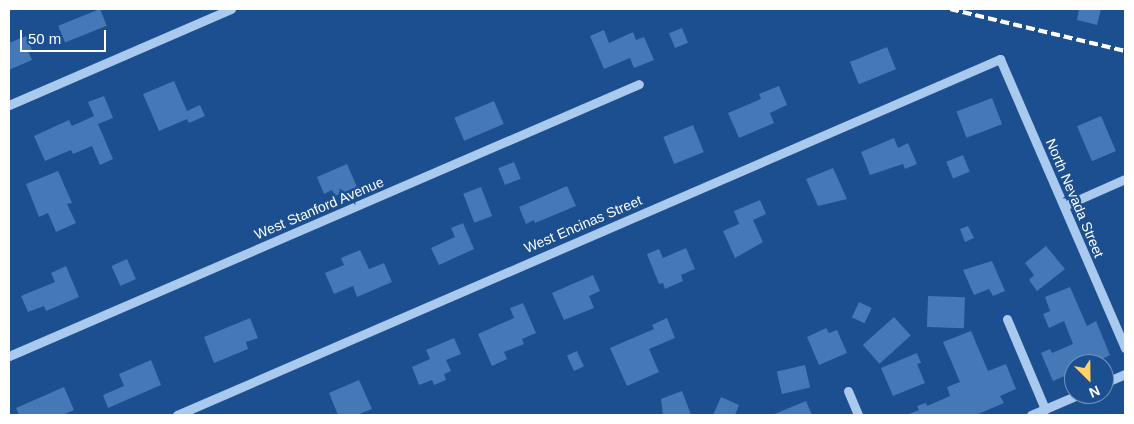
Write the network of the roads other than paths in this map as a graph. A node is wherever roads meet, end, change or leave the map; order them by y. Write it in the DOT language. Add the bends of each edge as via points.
graph roads {
  1 [pos="231,9"];
  2 [pos="1000,59"];
  3 [pos="639,84"];
  4 [pos="9,104"];
  5 [pos="1125,179"];
  6 [pos="1064,206"];
  7 [pos="1007,319"];
  8 [pos="1125,348"];
  9 [pos="9,356"];
  10 [pos="848,391"];
  11 [pos="1064,401"];
  12 [pos="1045,409"];
  13 [pos="177,415"];
  14 [pos="858,415"];
  15 [pos="1031,415"];
  1 -- 4 [label="street"];
  2 -- 6 [label="street, North Nevada Street"];
  2 -- 13 [label="street, West Encinas Street"];
  3 -- 9 [label="street, West Stanford Avenue"];
  5 -- 6 [label="street"];
  6 -- 8 [label="street, North Nevada Street"];
  7 -- 12 [label="street"];
  10 -- 14 [label="street"];
  11 -- 12 [label="street"];
  12 -- 15 [label="street"];
}
